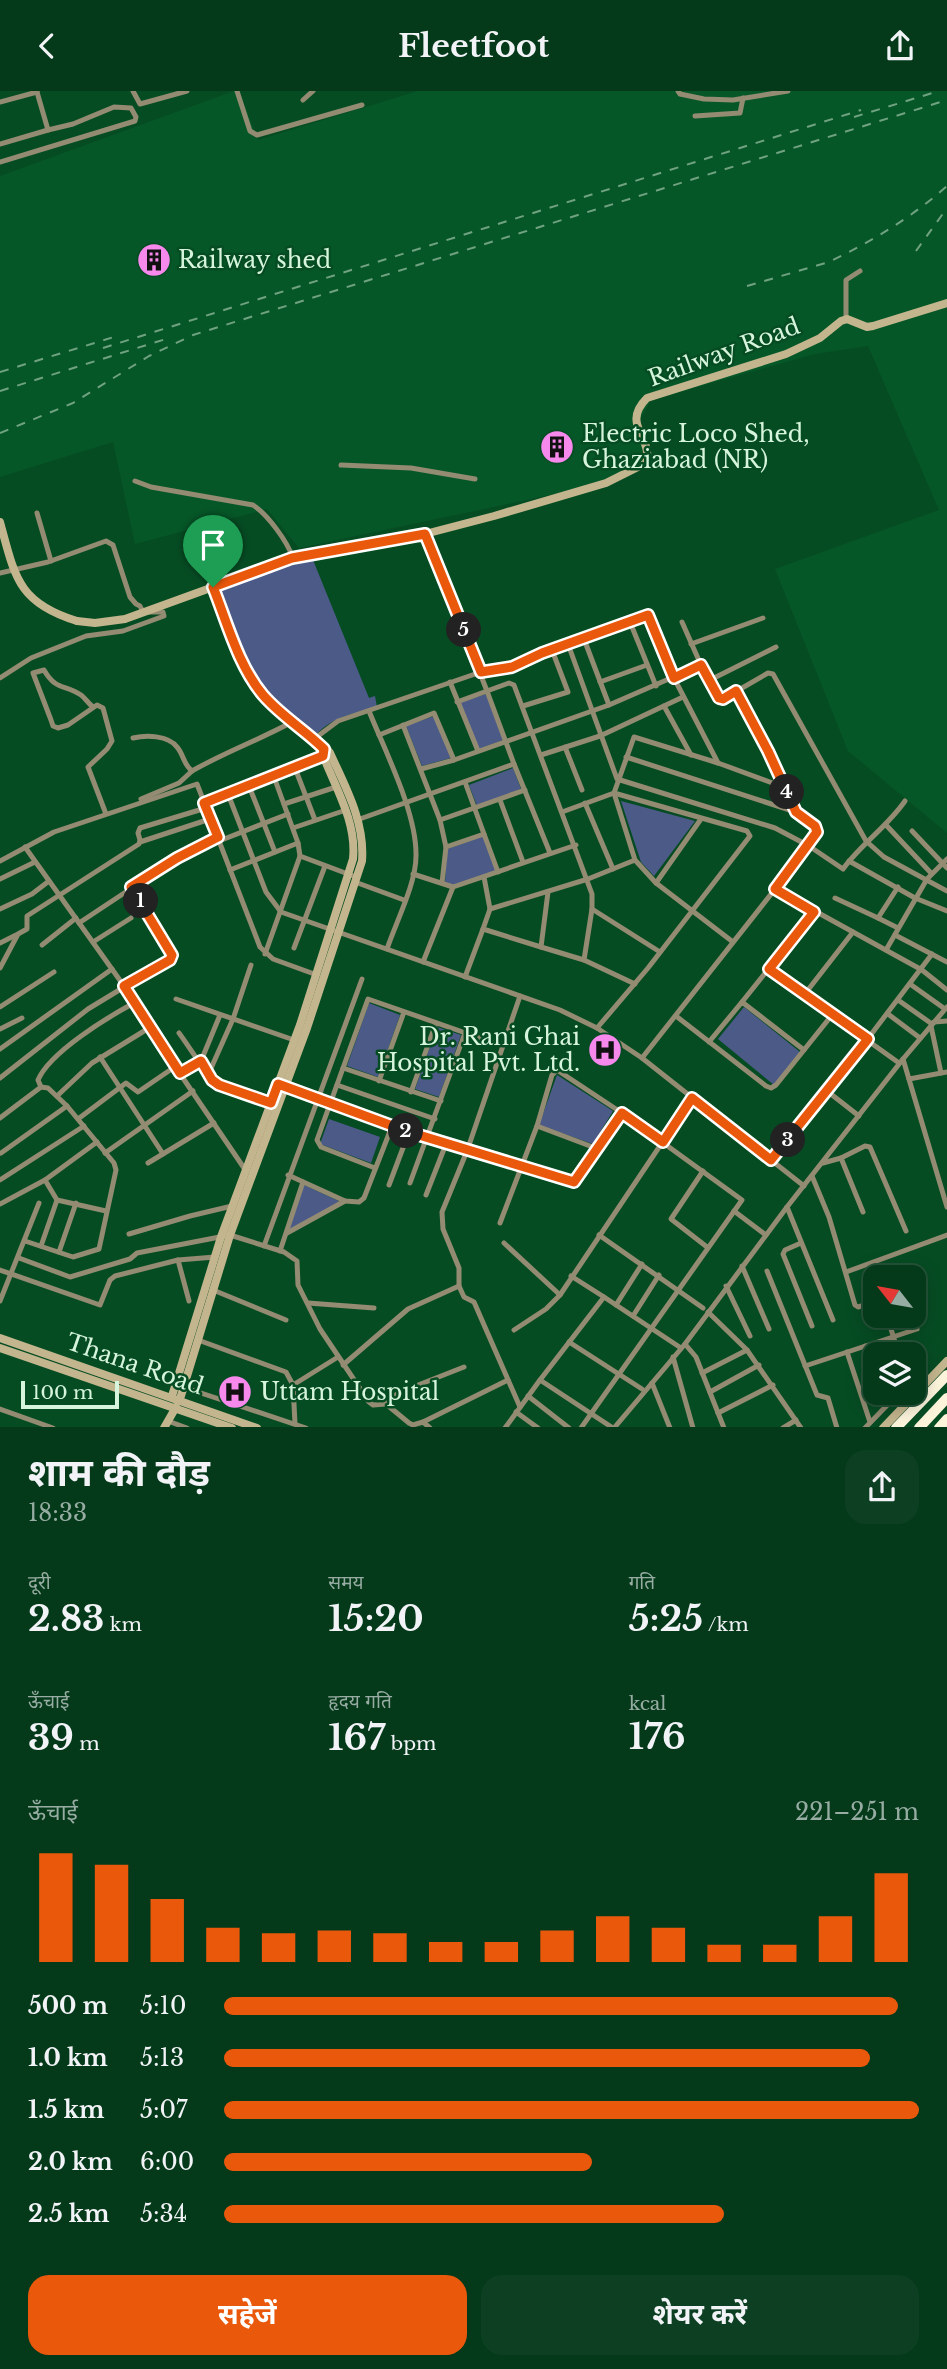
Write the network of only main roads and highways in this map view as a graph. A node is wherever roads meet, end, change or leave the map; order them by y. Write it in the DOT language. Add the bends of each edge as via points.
graph roads {
  1 [pos="947,1375"];
  2 [pos="947,1398"];
  3 [pos="947,1419"];
  4 [pos="897,1427"];
  5 [pos="919,1427"];
  6 [pos="939,1427"];
  1 -- 4 [label="highway"];
  2 -- 5 [label="highway"];
  3 -- 6 [label="highway"];
}
